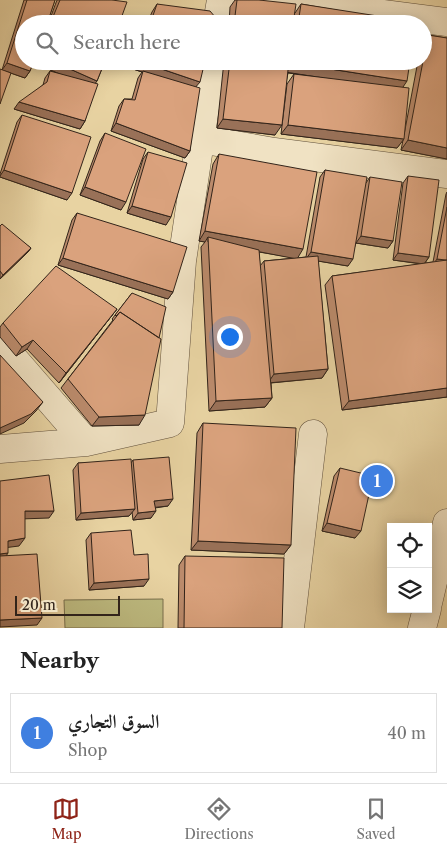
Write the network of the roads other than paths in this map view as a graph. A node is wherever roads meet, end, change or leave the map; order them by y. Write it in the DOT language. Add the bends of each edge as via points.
graph roads {
  1 [pos="221,0"];
  2 [pos="273,0"];
  3 [pos="438,14"];
  4 [pos="219,15"];
  5 [pos="211,70"];
  6 [pos="200,139"];
  7 [pos="447,174"];
  8 [pos="0,343"];
  9 [pos="313,434"];
  10 [pos="86,442"];
  11 [pos="0,450"];
  12 [pos="447,523"];
  13 [pos="432,586"];
  14 [pos="426,613"];
  15 [pos="290,628"];
  16 [pos="422,628"];
  1 -- 4 [label="street"];
  2 -- 3 [label="street"];
  5 -- 6 [label="street"];
  6 -- 7 [label="street"];
  6 -- 10 [label="street" via="182,261 170,423"];
  8 -- 10 [label="street"];
  9 -- 15 [label="street"];
  10 -- 11 [label="street"];
  12 -- 13 [label="street"];
  14 -- 16 [label="street"];
}
